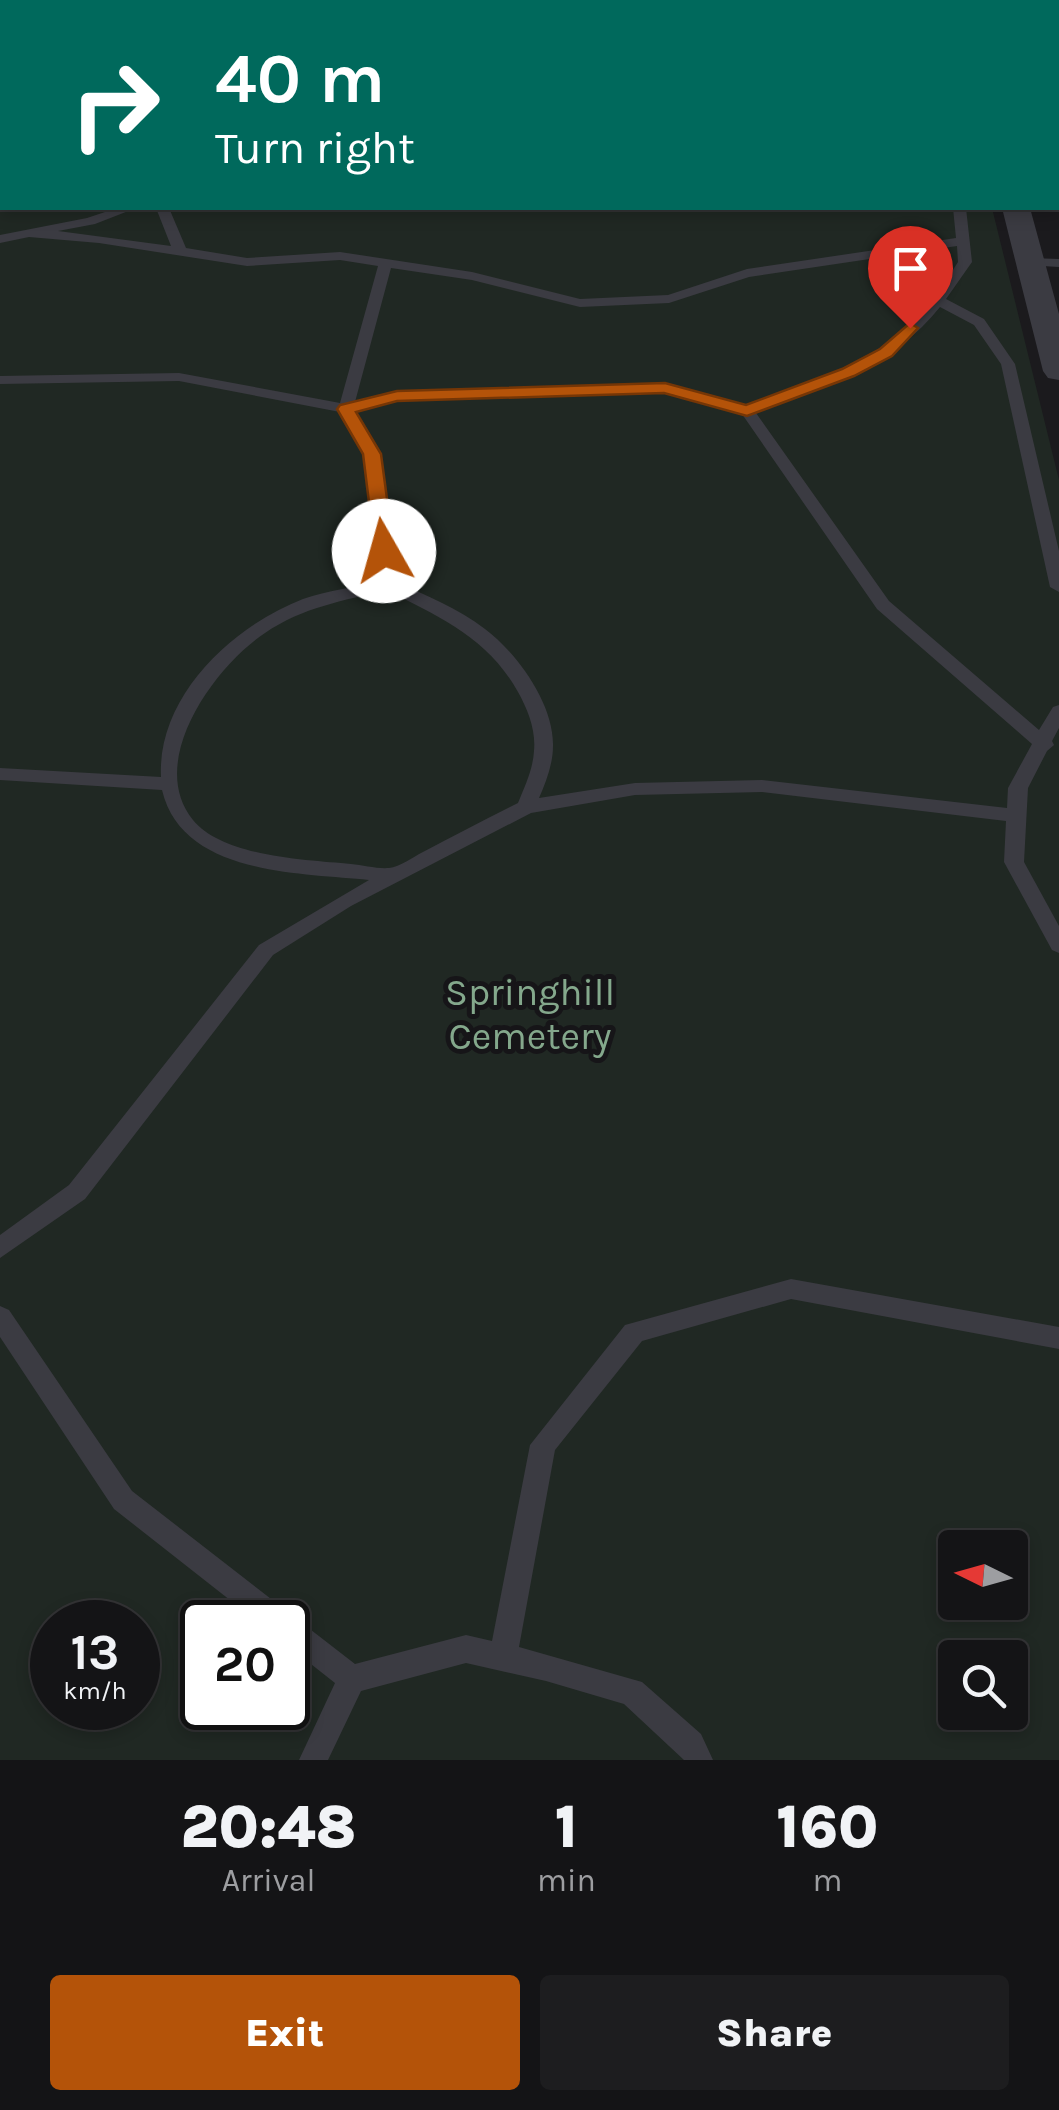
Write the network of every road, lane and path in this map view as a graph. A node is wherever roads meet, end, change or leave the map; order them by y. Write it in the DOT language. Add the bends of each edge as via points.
graph roads {
  1 [pos="122,210"];
  2 [pos="164,210"];
  3 [pos="960,210"];
  4 [pos="1017,210"];
  5 [pos="28,234"];
  6 [pos="0,240"];
  7 [pos="962,242"];
  8 [pos="180,251"];
  9 [pos="386,262"];
  10 [pos="1045,263"];
  11 [pos="938,300"];
  12 [pos="1059,372"];
  13 [pos="0,380"];
  14 [pos="346,409"];
  15 [pos="747,411"];
  16 [pos="388,584"];
  17 [pos="1059,587"];
  18 [pos="1059,711"];
  19 [pos="1045,745"];
  20 [pos="0,774"];
  21 [pos="168,784"];
  22 [pos="526,807"];
  23 [pos="1016,816"];
  24 [pos="392,875"];
  25 [pos="1059,945"];
  26 [pos="0,1248"];
  27 [pos="0,1317"];
  28 [pos="1059,1338"];
  29 [pos="251,1600"];
  30 [pos="310,1646"];
  31 [pos="503,1657"];
  32 [pos="352,1679"];
  33 [pos="313,1760"];
  34 [pos="698,1760"];
  1 -- 5 [label="lane"];
  2 -- 8 [label="lane"];
  3 -- 7 [label="lane"];
  4 -- 10 [label="street"];
  5 -- 6 [label="lane"];
  5 -- 8 [label="lane"];
  7 -- 9 [label="lane" via="747,273 669,299 580,303"];
  7 -- 11 [label="lane" via="965,262"];
  8 -- 9 [label="lane" via="248,262 340,256"];
  9 -- 14 [label="lane"];
  10 -- 12 [label="street"];
  11 -- 15 [label="lane" via="886,352"];
  11 -- 17 [label="lane" via="979,322 1008,364"];
  13 -- 14 [label="lane" via="179,377"];
  14 -- 15 [label="lane" via="397,396 665,388"];
  14 -- 16 [label="lane" via="372,454"];
  15 -- 19 [label="lane" via="883,605"];
  16 -- 21 [label="lane" via="304,605 251,632 194,692 173,736"];
  16 -- 22 [label="lane" via="479,632 514,671 544,738"];
  18 -- 19 [label="lane"];
  19 -- 23 [label="lane" via="1018,788"];
  20 -- 21 [label="lane"];
  21 -- 24 [label="lane" via="190,830 232,849"];
  22 -- 23 [label="lane" via="634,789 762,786"];
  22 -- 24 [label="lane"];
  23 -- 25 [label="lane" via="1014,862"];
  24 -- 26 [label="lane" via="266,950 77,1192"];
  27 -- 29 [label="lane" via="123,1500"];
  28 -- 31 [label="lane" via="791,1289 634,1333 543,1445"];
  30 -- 32 [label="lane"];
  31 -- 32 [label="lane" via="466,1649"];
  31 -- 34 [label="lane" via="632,1692 690,1744"];
  32 -- 33 [label="lane"];
}
